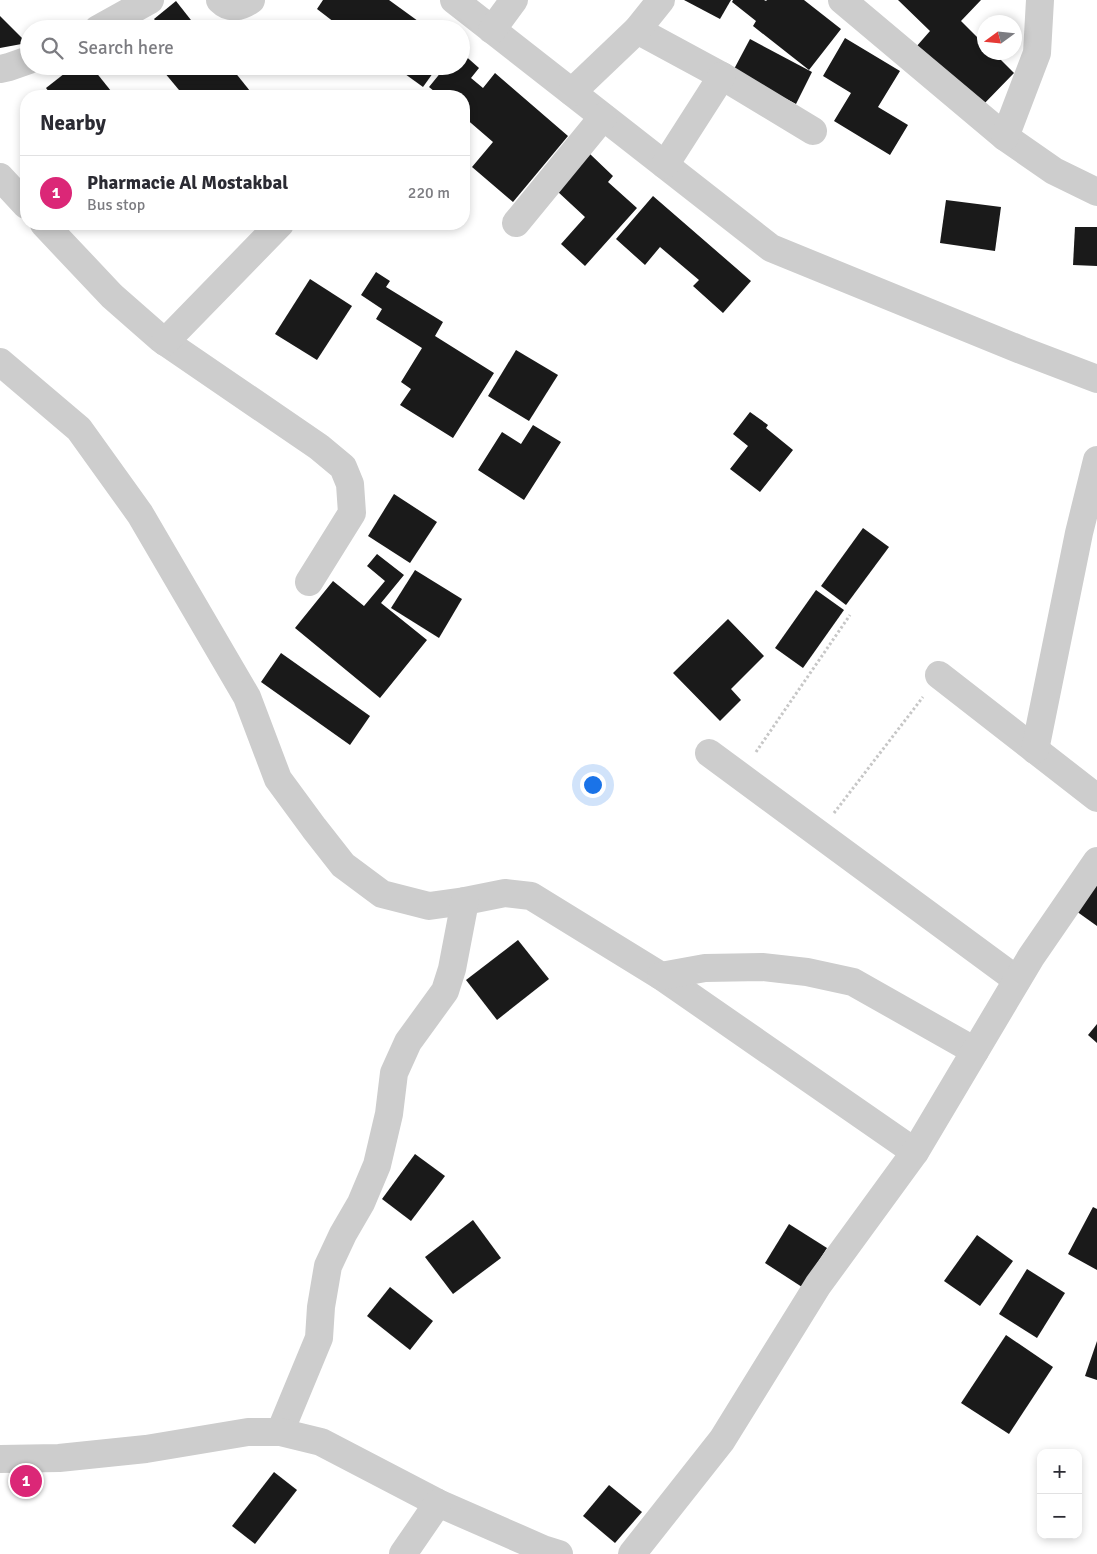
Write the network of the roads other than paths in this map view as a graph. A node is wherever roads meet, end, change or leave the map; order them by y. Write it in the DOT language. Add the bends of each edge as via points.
graph roads {
  1 [pos="150,0"];
  2 [pos="220,0"];
  3 [pos="251,0"];
  4 [pos="454,0"];
  5 [pos="514,0"];
  6 [pos="661,0"];
  7 [pos="1040,0"];
  8 [pos="857,5"];
  9 [pos="114,20"];
  10 [pos="492,30"];
  11 [pos="637,30"];
  12 [pos="20,63"];
  13 [pos="0,68"];
  14 [pos="722,76"];
  15 [pos="572,92"];
  16 [pos="603,117"];
  17 [pos="812,131"];
  18 [pos="1005,137"];
  19 [pos="665,165"];
  20 [pos="0,177"];
  21 [pos="1097,192"];
  22 [pos="20,199"];
  23 [pos="516,223"];
  24 [pos="50,230"];
  25 [pos="274,230"];
  26 [pos="165,342"];
  27 [pos="0,362"];
  28 [pos="1097,379"];
  29 [pos="1097,460"];
  30 [pos="310,582"];
  31 [pos="939,675"];
  32 [pos="1035,750"];
  33 [pos="709,753"];
  34 [pos="1097,798"];
  35 [pos="1097,861"];
  36 [pos="465,901"];
  37 [pos="661,976"];
  38 [pos="1017,980"];
  39 [pos="975,1051"];
  40 [pos="915,1152"];
  41 [pos="280,1432"];
  42 [pos="0,1459"];
  43 [pos="438,1503"];
  44 [pos="404,1554"];
  45 [pos="559,1554"];
  46 [pos="632,1554"];
  1 -- 9 [label="street"];
  2 -- 3 [label="street" via="232,7"];
  4 -- 10 [label="street"];
  5 -- 10 [label="street"];
  6 -- 11 [label="street"];
  7 -- 18 [label="street" via="1037,53"];
  8 -- 18 [label="street"];
  10 -- 15 [label="street"];
  11 -- 14 [label="street"];
  11 -- 15 [label="street"];
  12 -- 13 [label="street"];
  14 -- 17 [label="street"];
  14 -- 19 [label="street"];
  15 -- 16 [label="street"];
  16 -- 19 [label="street"];
  16 -- 23 [label="street"];
  18 -- 21 [label="street" via="1054,171"];
  19 -- 28 [label="street" via="772,248"];
  20 -- 22 [label="street"];
  24 -- 26 [label="street" via="112,296"];
  25 -- 26 [label="street"];
  26 -- 30 [label="street" via="319,447 343,467 350,484 352,513"];
  27 -- 36 [label="street" via="79,428 140,514 247,697 278,779 344,865 382,894 429,906"];
  29 -- 32 [label="street"];
  31 -- 32 [label="street"];
  32 -- 34 [label="street"];
  33 -- 38 [label="street"];
  35 -- 38 [label="street"];
  36 -- 37 [label="street" via="505,893 532,896"];
  36 -- 41 [label="street" via="445,991 408,1042 394,1073 377,1165 328,1266 319,1338"];
  37 -- 39 [label="street" via="705,968 762,967 853,982"];
  37 -- 40 [label="street"];
  38 -- 39 [label="street"];
  39 -- 40 [label="street"];
  40 -- 46 [label="street" via="818,1285 722,1440"];
  41 -- 42 [label="street" via="248,1432 58,1458"];
  41 -- 43 [label="street" via="321,1442"];
  43 -- 44 [label="street"];
  43 -- 45 [label="street"];
}
